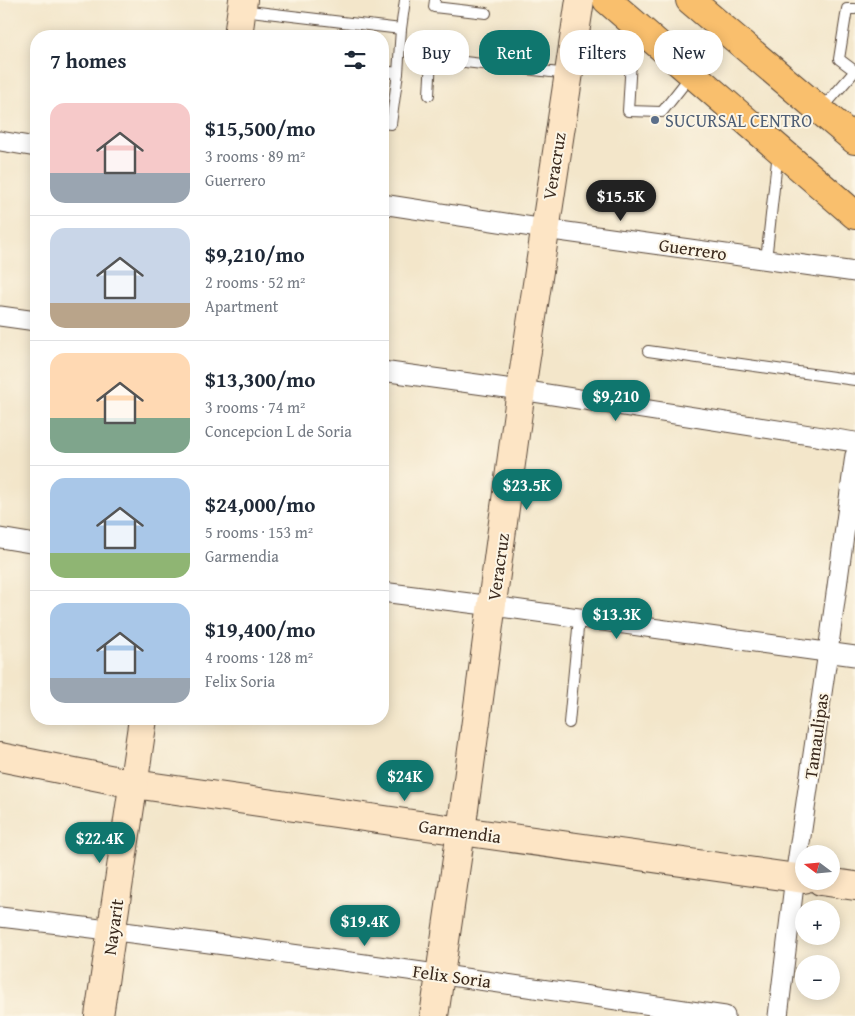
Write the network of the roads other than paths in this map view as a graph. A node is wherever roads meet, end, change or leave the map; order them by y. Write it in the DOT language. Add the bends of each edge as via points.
graph roads {
  1 [pos="405,0"];
  2 [pos="435,0"];
  3 [pos="580,0"];
  4 [pos="607,0"];
  5 [pos="690,0"];
  6 [pos="242,5"];
  7 [pos="855,9"];
  8 [pos="486,13"];
  9 [pos="633,23"];
  10 [pos="401,29"];
  11 [pos="239,30"];
  12 [pos="576,30"];
  13 [pos="654,41"];
  14 [pos="855,71"];
  15 [pos="389,72"];
  16 [pos="398,73"];
  17 [pos="560,73"];
  18 [pos="569,75"];
  19 [pos="691,75"];
  20 [pos="693,75"];
  21 [pos="429,95"];
  22 [pos="820,111"];
  23 [pos="389,124"];
  24 [pos="855,140"];
  25 [pos="0,141"];
  26 [pos="30,146"];
  27 [pos="778,149"];
  28 [pos="389,205"];
  29 [pos="855,215"];
  30 [pos="545,229"];
  31 [pos="766,260"];
  32 [pos="855,272"];
  33 [pos="0,316"];
  34 [pos="30,320"];
  35 [pos="648,351"];
  36 [pos="389,372"];
  37 [pos="855,380"];
  38 [pos="522,390"];
  39 [pos="855,442"];
  40 [pos="855,455"];
  41 [pos="0,538"];
  42 [pos="30,543"];
  43 [pos="389,593"];
  44 [pos="492,606"];
  45 [pos="579,618"];
  46 [pos="828,652"];
  47 [pos="855,656"];
  48 [pos="569,722"];
  49 [pos="142,725"];
  50 [pos="0,757"];
  51 [pos="134,784"];
  52 [pos="461,831"];
  53 [pos="803,845"];
  54 [pos="795,877"];
  55 [pos="840,884"];
  56 [pos="855,886"];
  57 [pos="797,890"];
  58 [pos="0,917"];
  59 [pos="112,930"];
  60 [pos="440,974"];
  61 [pos="99,1016"];
  62 [pos="434,1016"];
  63 [pos="725,1016"];
  64 [pos="778,1016"];
  1 -- 10 [label="lane"];
  2 -- 8 [label="lane" via="434,8"];
  3 -- 12 [label="street, Veracruz"];
  4 -- 9 [label="main road"];
  5 -- 22 [label="main road"];
  6 -- 10 [label="lane"];
  6 -- 11 [label="street"];
  7 -- 14 [label="lane" via="847,9 839,59"];
  9 -- 13 [label="main road"];
  9 -- 19 [label="lane" via="628,111 662,112"];
  10 -- 16 [label="lane"];
  14 -- 22 [label="lane"];
  15 -- 16 [label="lane"];
  16 -- 23 [label="lane"];
  17 -- 21 [label="lane" via="431,58"];
  18 -- 30 [label="street, Veracruz"];
  20 -- 27 [label="main road"];
  22 -- 24 [label="main road"];
  25 -- 26 [label="street"];
  27 -- 29 [label="main road"];
  27 -- 31 [label="lane"];
  28 -- 30 [label="street, Guerrero"];
  30 -- 31 [label="street, Guerrero"];
  30 -- 38 [label="street, Veracruz"];
  31 -- 32 [label="street, Guerrero"];
  33 -- 34 [label="street"];
  35 -- 37 [label="lane"];
  36 -- 38 [label="street"];
  38 -- 39 [label="street"];
  38 -- 44 [label="street, Veracruz"];
  40 -- 46 [label="street, Tamaulipas"];
  41 -- 42 [label="street"];
  43 -- 44 [label="street"];
  44 -- 45 [label="street"];
  44 -- 52 [label="street, Veracruz"];
  45 -- 46 [label="street"];
  45 -- 48 [label="lane"];
  46 -- 47 [label="street"];
  46 -- 53 [label="street, Tamaulipas"];
  49 -- 51 [label="street, Nayarit"];
  50 -- 51 [label="street, Garmendia"];
  51 -- 52 [label="street, Garmendia"];
  51 -- 59 [label="street, Nayarit"];
  52 -- 54 [label="street, Garmendia"];
  52 -- 60 [label="street, Veracruz"];
  55 -- 56 [label="street"];
  57 -- 64 [label="street, Tamaulipas"];
  58 -- 59 [label="street, Felix Soria"];
  59 -- 60 [label="street, Felix Soria"];
  59 -- 61 [label="street, Nayarit"];
  60 -- 62 [label="street, Veracruz"];
  60 -- 63 [label="street, Felix Soria"];
}
